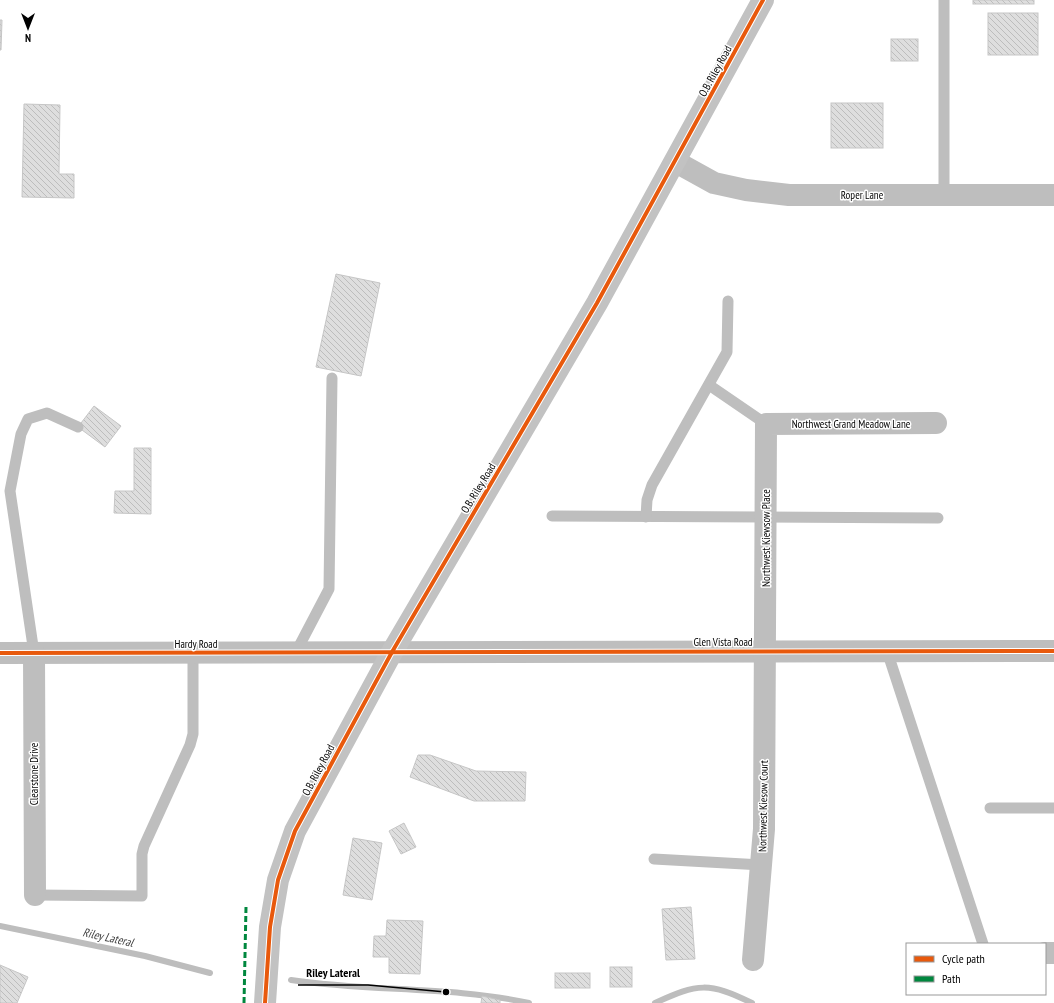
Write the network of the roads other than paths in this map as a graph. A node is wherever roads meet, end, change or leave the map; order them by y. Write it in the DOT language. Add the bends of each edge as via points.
graph roads {
  1 [pos="762,0"];
  2 [pos="944,0"];
  3 [pos="676,162"];
  4 [pos="944,195"];
  5 [pos="1054,195"];
  6 [pos="728,301"];
  7 [pos="332,378"];
  8 [pos="709,385"];
  9 [pos="936,423"];
  10 [pos="766,424"];
  11 [pos="78,427"];
  12 [pos="552,516"];
  13 [pos="646,516"];
  14 [pos="766,517"];
  15 [pos="938,518"];
  16 [pos="765,651"];
  17 [pos="887,651"];
  18 [pos="1054,651"];
  19 [pos="296,652"];
  20 [pos="392,652"];
  21 [pos="0,653"];
  22 [pos="34,653"];
  23 [pos="192,653"];
  24 [pos="990,808"];
  25 [pos="1054,808"];
  26 [pos="654,859"];
  27 [pos="762,864"];
  28 [pos="35,895"];
  29 [pos="983,943"];
  30 [pos="753,960"];
  31 [pos="265,1003"];
  1 -- 3 [label="street, O.B. Riley Road"];
  2 -- 4 [label="lane"];
  3 -- 4 [label="street, Roper Lane" via="714,183 753,191 789,195"];
  3 -- 20 [label="street, O.B. Riley Road" via="598,303"];
  4 -- 5 [label="street, Roper Lane"];
  6 -- 8 [label="lane" via="726,352"];
  7 -- 19 [label="lane" via="328,589"];
  8 -- 10 [label="lane"];
  8 -- 13 [label="lane" via="652,485 647,500"];
  9 -- 10 [label="street, Northwest Grand Meadow Lane"];
  10 -- 14 [label="street, Northwest Kiewsow Place"];
  11 -- 22 [label="lane" via="47,414 28,419 21,434 12,477 10,491"];
  12 -- 13 [label="lane"];
  13 -- 14 [label="lane"];
  14 -- 15 [label="lane"];
  14 -- 16 [label="street, Northwest Kiewsow Place"];
  16 -- 17 [label="street, Glen Vista Road"];
  16 -- 20 [label="street, Glen Vista Road"];
  16 -- 27 [label="street, Northwest Kiesow Court"];
  17 -- 18 [label="street, Glen Vista Road"];
  17 -- 29 [label="lane"];
  19 -- 20 [label="street, Hardy Road"];
  19 -- 23 [label="street, Hardy Road"];
  20 -- 31 [label="street, O.B. Riley Road" via="295,831 278,880 270,927"];
  21 -- 22 [label="street, Hardy Road"];
  22 -- 23 [label="street, Hardy Road"];
  22 -- 28 [label="street, Clearstone Drive"];
  23 -- 28 [label="lane" via="193,734 144,846 142,896"];
  24 -- 25 [label="lane"];
  26 -- 27 [label="lane"];
  27 -- 30 [label="street, Northwest Kiesow Court"];
}
